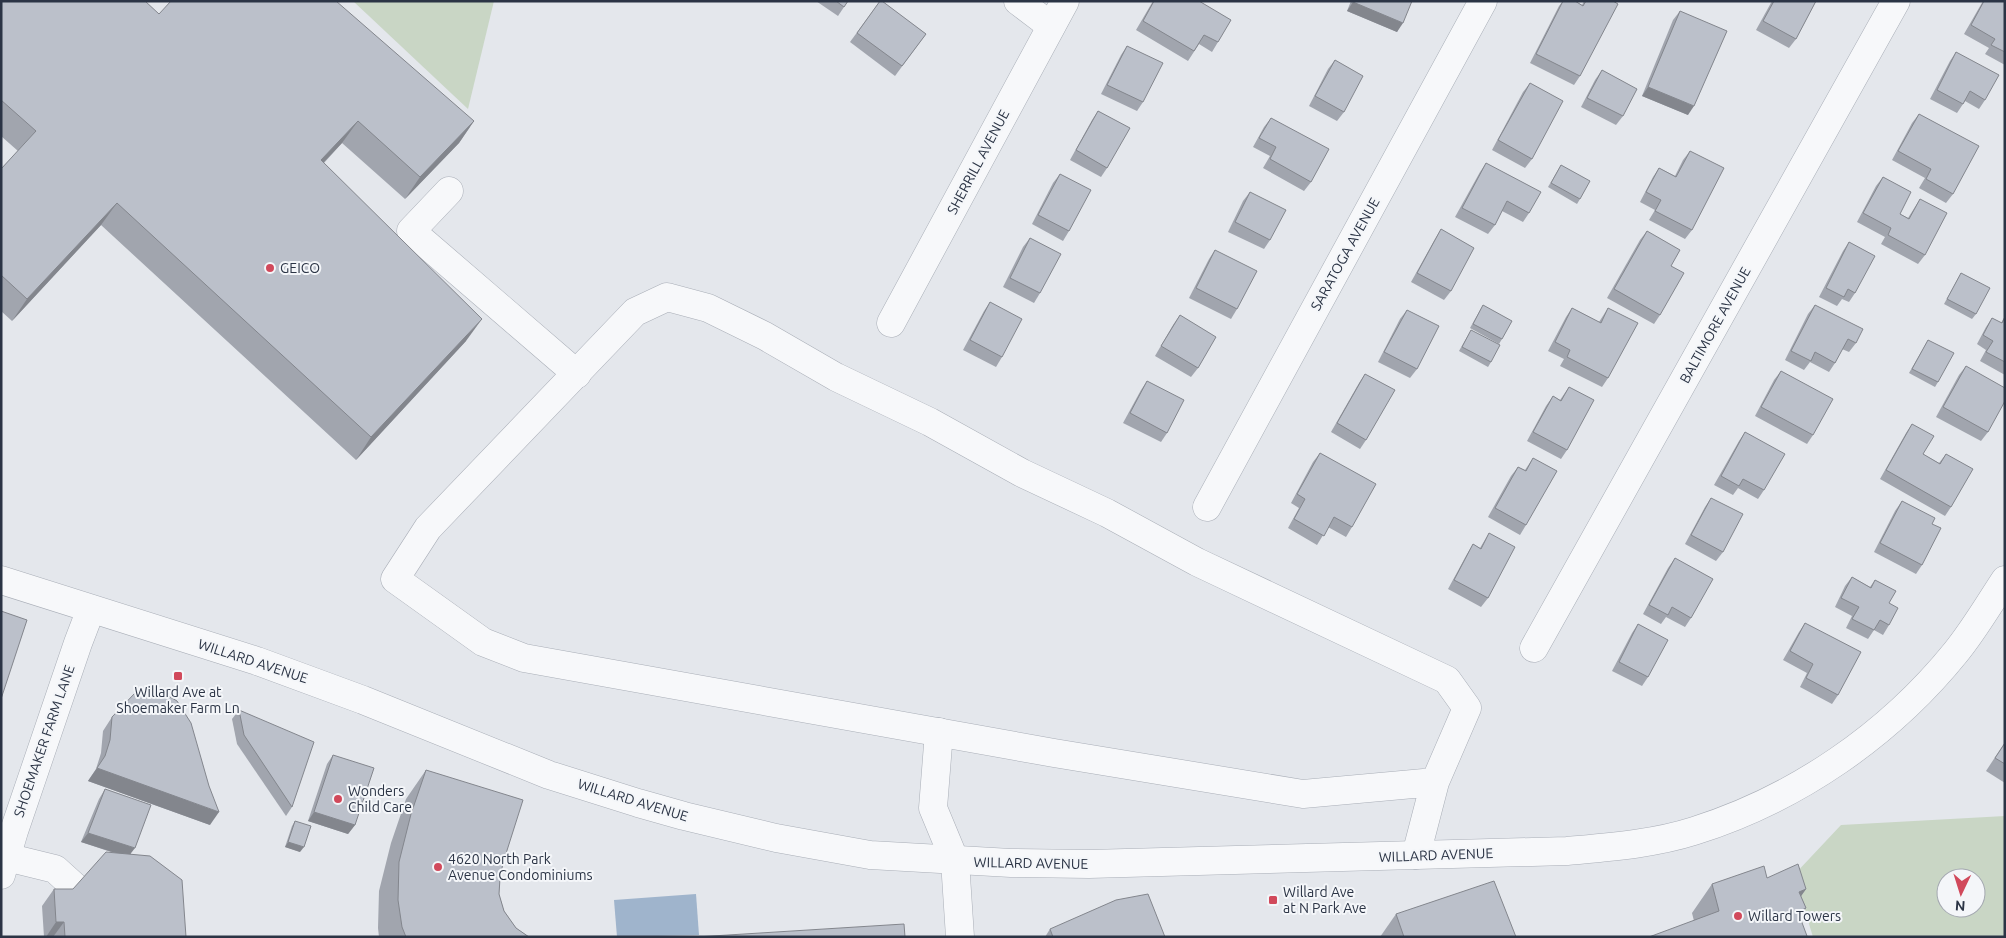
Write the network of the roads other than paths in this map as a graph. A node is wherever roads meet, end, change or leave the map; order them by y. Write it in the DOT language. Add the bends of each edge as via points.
graph roads {
  1 [pos="1018,1"];
  2 [pos="1064,1"];
  3 [pos="1483,1"];
  4 [pos="1896,1"];
  5 [pos="1051,26"];
  6 [pos="449,191"];
  7 [pos="891,323"];
  8 [pos="577,374"];
  9 [pos="1207,507"];
  10 [pos="1,580"];
  11 [pos="2005,580"];
  12 [pos="91,609"];
  13 [pos="1534,648"];
  14 [pos="939,732"];
  15 [pos="1435,782"];
  16 [pos="7,829"];
  17 [pos="1416,855"];
  18 [pos="955,861"];
  19 [pos="3,866"];
  20 [pos="76,888"];
  21 [pos="960,937"];
  1 -- 5 [label="street"];
  2 -- 5 [label="street, SHERRILL AVENUE"];
  3 -- 9 [label="street, SARATOGA AVENUE"];
  4 -- 13 [label="street, BALTIMORE AVENUE"];
  5 -- 7 [label="street, SHERRILL AVENUE"];
  6 -- 8 [label="street" via="411,231"];
  8 -- 14 [label="street" via="428,528 395,579 483,642 524,658"];
  8 -- 15 [label="street" via="635,312 667,297 708,308 1197,562 1447,680 1467,708"];
  10 -- 12 [label="street, WILLARD AVENUE"];
  11 -- 17 [label="street, WILLARD AVENUE" via="1956,652 1894,717 1844,756 1754,808 1693,831 1636,844 1567,851"];
  12 -- 16 [label="street, SHOEMAKER FARM LANE"];
  12 -- 18 [label="street, WILLARD AVENUE" via="316,682 550,775 638,804 834,849 895,858"];
  14 -- 15 [label="street" via="1303,794"];
  14 -- 18 [label="street" via="933,808"];
  15 -- 17 [label="street"];
  16 -- 19 [label="street, SHOEMAKER FARM LANE"];
  17 -- 18 [label="street, WILLARD AVENUE" via="1089,864"];
  18 -- 21 [label="street"];
  19 -- 20 [label="street" via="55,868"];
}
